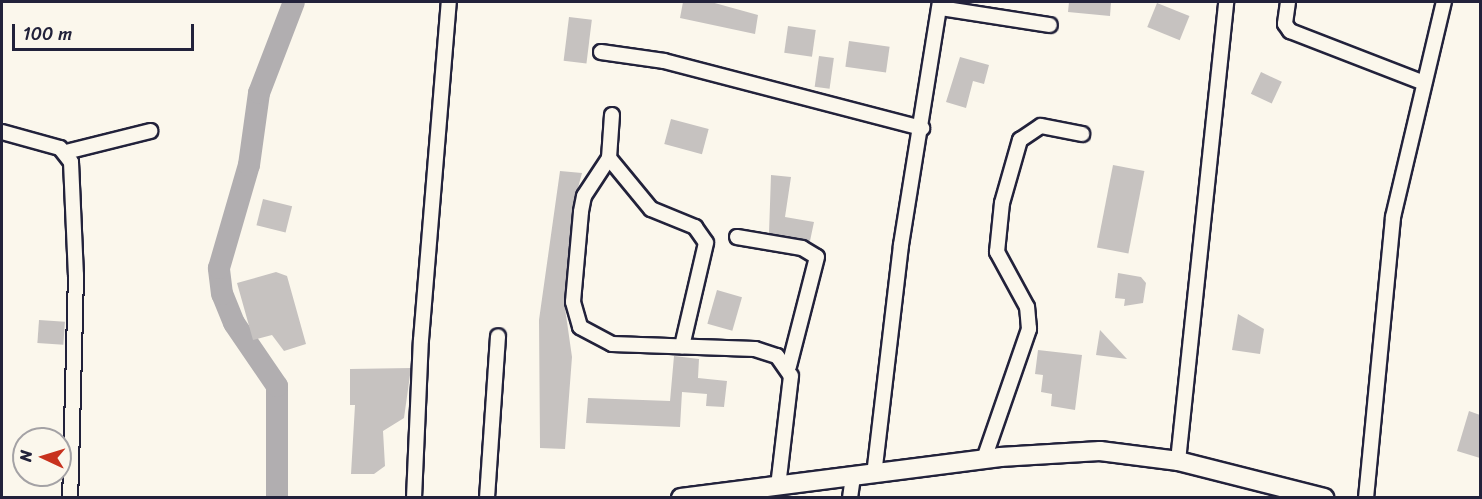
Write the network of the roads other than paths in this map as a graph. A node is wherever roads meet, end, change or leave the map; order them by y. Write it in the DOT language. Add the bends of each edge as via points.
graph roads {
  1 [pos="449,2"];
  2 [pos="1226,2"];
  3 [pos="1288,2"];
  4 [pos="1444,2"];
  5 [pos="940,5"];
  6 [pos="1050,25"];
  7 [pos="601,52"];
  8 [pos="1424,83"];
  9 [pos="612,115"];
  10 [pos="922,128"];
  11 [pos="150,131"];
  12 [pos="2,132"];
  13 [pos="1082,134"];
  14 [pos="66,152"];
  15 [pos="609,158"];
  16 [pos="737,237"];
  17 [pos="498,336"];
  18 [pos="682,346"];
  19 [pos="789,366"];
  20 [pos="984,459"];
  21 [pos="1178,461"];
  22 [pos="874,475"];
  23 [pos="854,477"];
  24 [pos="778,486"];
  25 [pos="70,498"];
  26 [pos="414,498"];
  27 [pos="487,498"];
  28 [pos="681,498"];
  29 [pos="850,498"];
  30 [pos="1324,498"];
  31 [pos="1366,498"];
  1 -- 26 [label="street" via="421,340"];
  2 -- 21 [label="street"];
  3 -- 8 [label="street" via="1285,24 1290,31"];
  4 -- 8 [label="street"];
  5 -- 6 [label="street"];
  5 -- 10 [label="street"];
  7 -- 10 [label="street" via="664,61"];
  8 -- 31 [label="street" via="1393,217"];
  9 -- 15 [label="street"];
  10 -- 22 [label="street" via="901,245"];
  11 -- 14 [label="street"];
  12 -- 14 [label="street"];
  13 -- 20 [label="street" via="1041,126 1020,140 1002,203 997,252 1027,307 1029,329"];
  14 -- 25 [label="street" via="75,188"];
  15 -- 18 [label="street" via="651,209 696,226 706,243"];
  15 -- 18 [label="street" via="584,196 581,212 573,302 580,327 612,344"];
  16 -- 19 [label="street" via="802,248 817,257"];
  17 -- 27 [label="street"];
  18 -- 19 [label="street" via="755,350"];
  19 -- 24 [label="street"];
  20 -- 21 [label="main road" via="1100,451"];
  20 -- 22 [label="main road"];
  21 -- 30 [label="main road"];
  22 -- 23 [label="main road"];
  23 -- 24 [label="main road"];
  23 -- 29 [label="street"];
  24 -- 28 [label="main road"];
}
